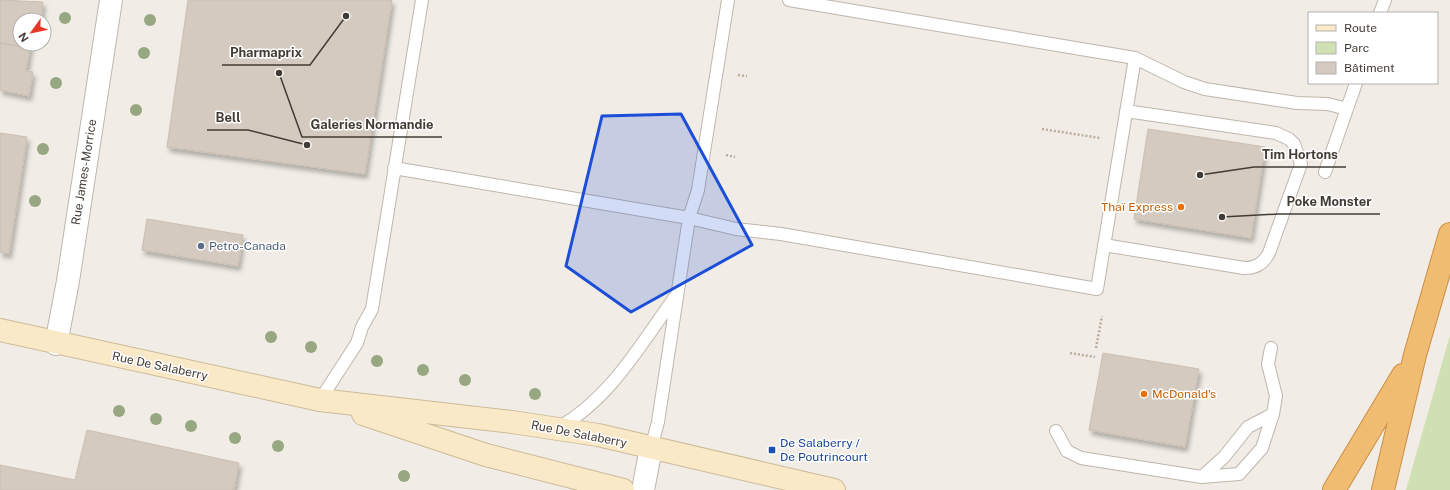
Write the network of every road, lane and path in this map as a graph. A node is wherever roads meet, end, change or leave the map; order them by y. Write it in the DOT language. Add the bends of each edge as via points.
graph roads {
  1 [pos="111,0"];
  2 [pos="422,0"];
  3 [pos="728,0"];
  4 [pos="789,0"];
  5 [pos="1385,0"];
  6 [pos="1380,12"];
  7 [pos="1135,58"];
  8 [pos="1356,84"];
  9 [pos="1347,109"];
  10 [pos="1126,111"];
  11 [pos="1042,129"];
  12 [pos="1105,139"];
  13 [pos="394,168"];
  14 [pos="1325,172"];
  15 [pos="689,218"];
  16 [pos="1450,234"];
  17 [pos="1104,245"];
  18 [pos="677,294"];
  19 [pos="1102,316"];
  20 [pos="0,330"];
  21 [pos="56,344"];
  22 [pos="1096,348"];
  23 [pos="1271,348"];
  24 [pos="1070,353"];
  25 [pos="1415,355"];
  26 [pos="1095,357"];
  27 [pos="320,400"];
  28 [pos="1273,414"];
  29 [pos="558,428"];
  30 [pos="1056,431"];
  31 [pos="651,448"];
  32 [pos="1202,477"];
  33 [pos="622,490"];
  34 [pos="643,490"];
  35 [pos="834,490"];
  36 [pos="1334,490"];
  37 [pos="1383,490"];
  1 -- 21 [label="street, Rue James-Morrice"];
  2 -- 13 [label="lane"];
  3 -- 15 [label="lane" via="698,190"];
  4 -- 7 [label="lane"];
  5 -- 6 [label="lane"];
  7 -- 9 [label="lane" via="1184,82 1205,89 1297,103 1328,104"];
  7 -- 10 [label="lane"];
  8 -- 9 [label="lane"];
  9 -- 14 [label="lane"];
  10 -- 17 [label="lane"];
  10 -- 17 [label="lane" via="1276,133 1294,144 1301,164 1269,253 1256,267 1244,268"];
  11 -- 12 [label="path"];
  13 -- 15 [label="lane"];
  13 -- 27 [label="lane" via="372,309 357,343"];
  15 -- 17 [label="lane" via="736,229 781,234 1098,289"];
  15 -- 18 [label="lane"];
  16 -- 25 [label="highway"];
  18 -- 29 [label="lane" via="603,392 582,412"];
  18 -- 31 [label="lane" via="658,422"];
  19 -- 22 [label="path"];
  20 -- 21 [label="main road, Rue De Salaberry"];
  21 -- 27 [label="main road, Rue De Salaberry"];
  23 -- 28 [label="lane" via="1269,369 1276,396"];
  24 -- 26 [label="path"];
  25 -- 36 [label="highway"];
  25 -- 37 [label="highway"];
  27 -- 29 [label="main road, Rue De Salaberry"];
  27 -- 33 [label="main road, Rue De Salaberry" via="486,455"];
  28 -- 32 [label="lane" via="1248,427 1224,457"];
  28 -- 32 [label="lane" via="1262,448 1239,474"];
  29 -- 31 [label="main road, Rue De Salaberry"];
  30 -- 32 [label="lane" via="1067,451 1081,458"];
  31 -- 34 [label="street"];
  31 -- 35 [label="main road, Rue De Salaberry"];
}
